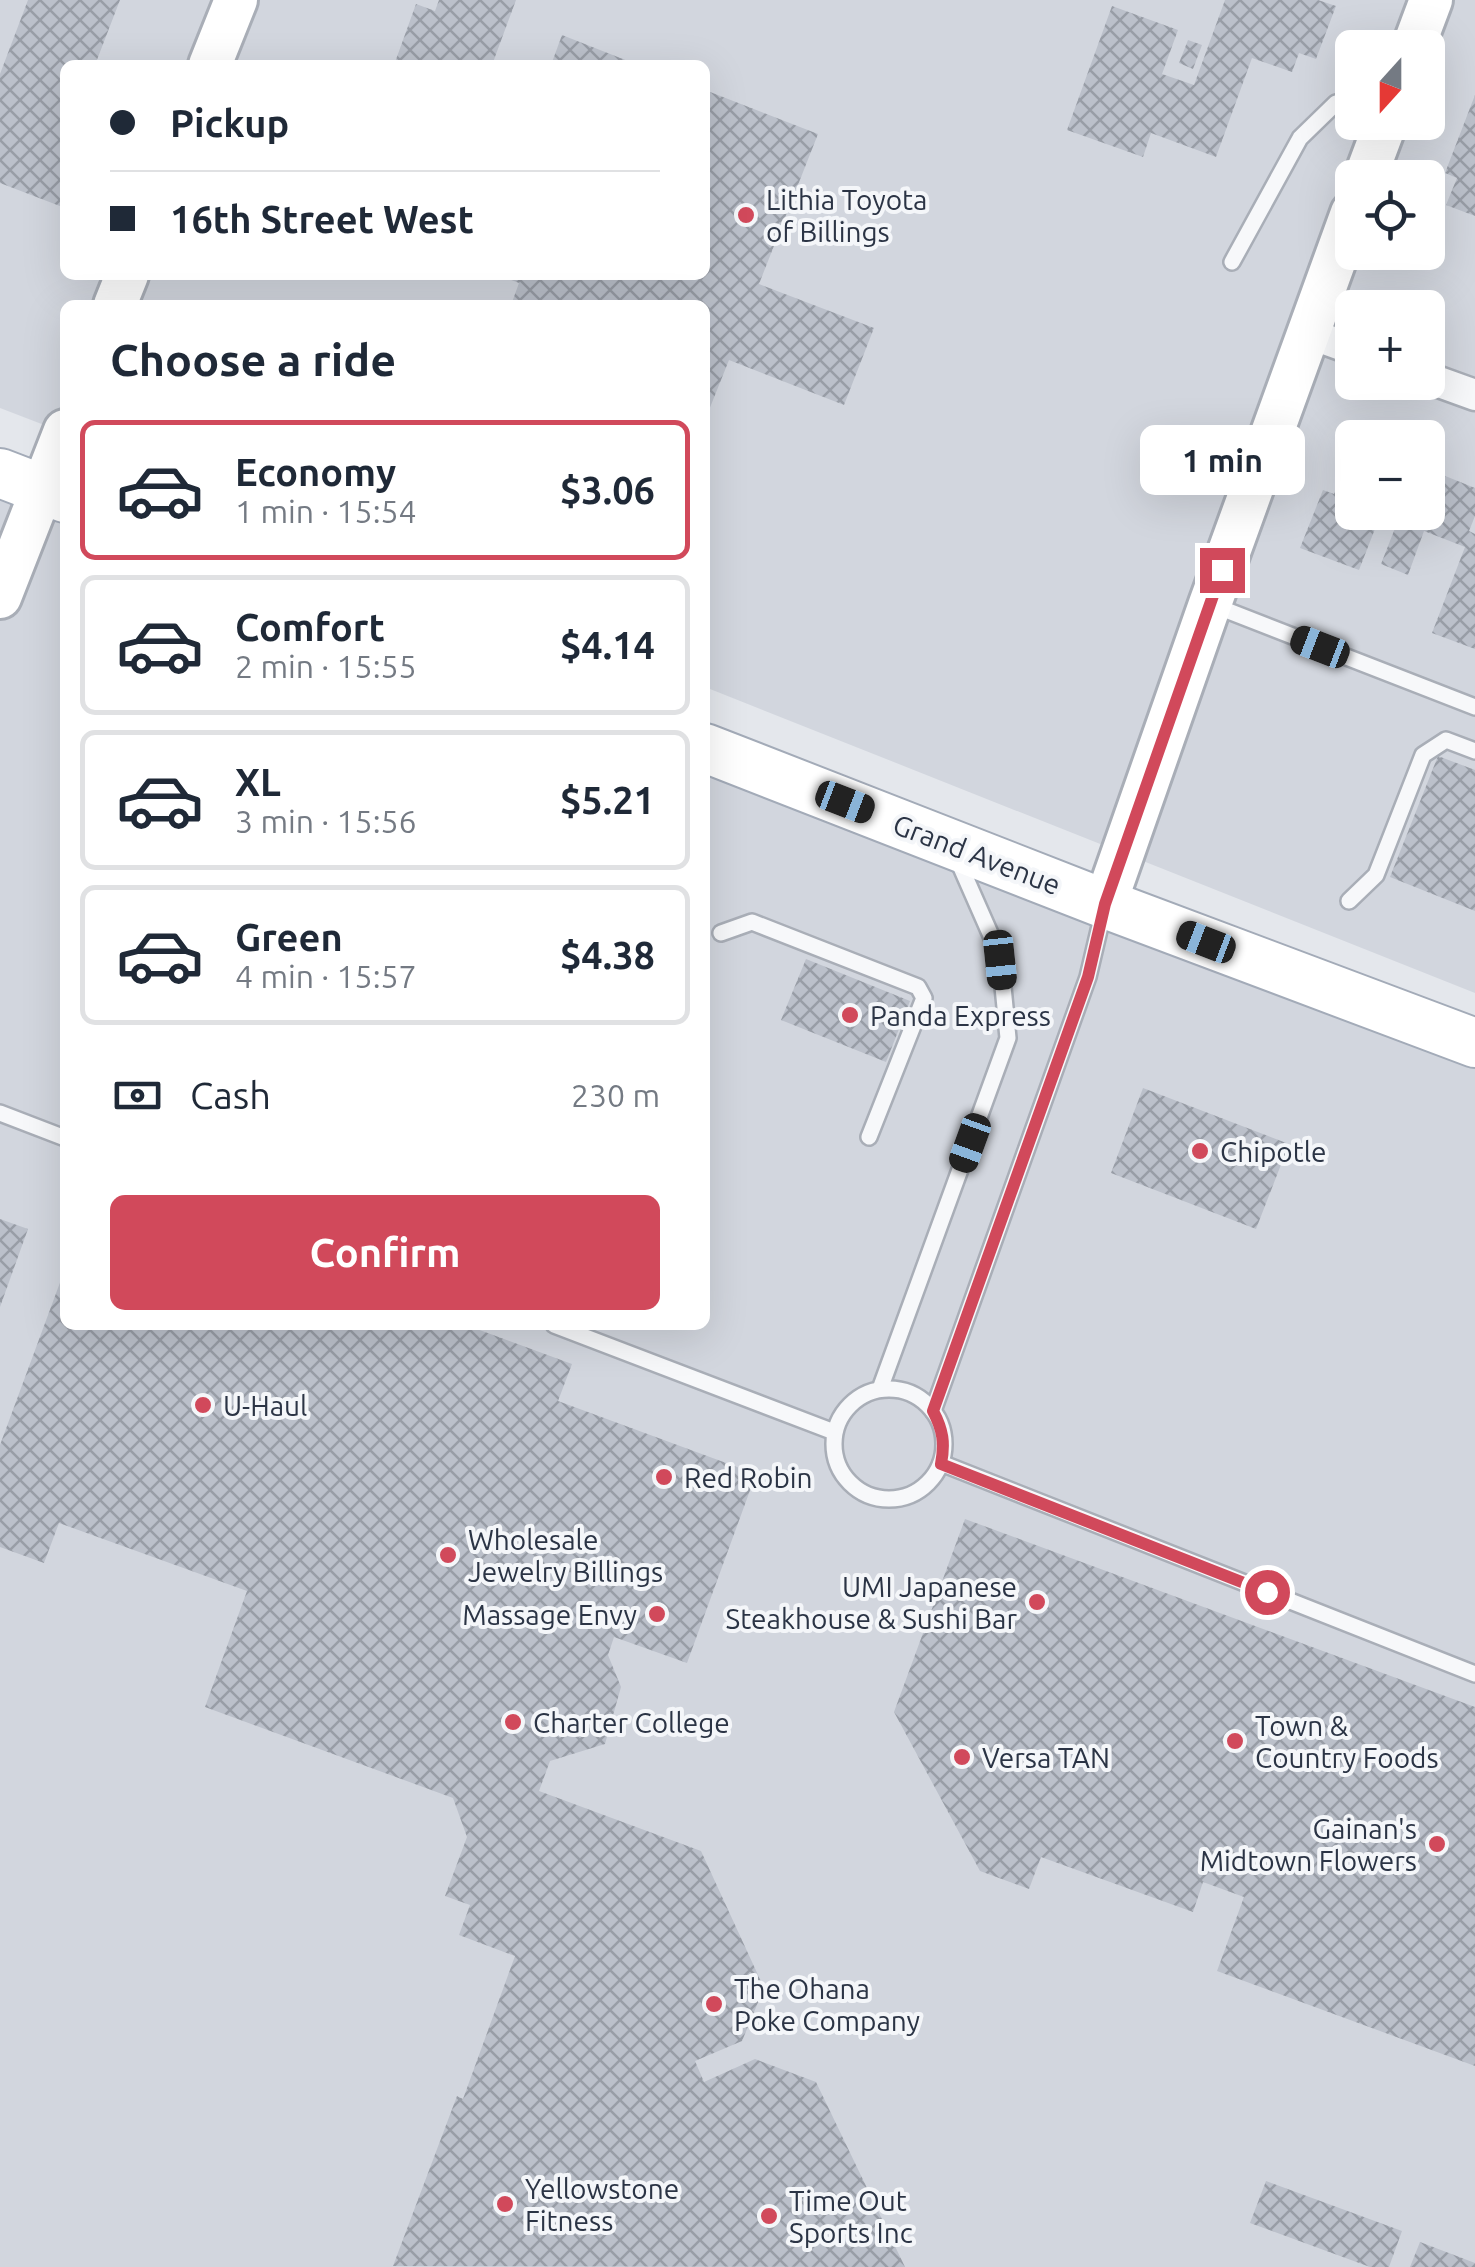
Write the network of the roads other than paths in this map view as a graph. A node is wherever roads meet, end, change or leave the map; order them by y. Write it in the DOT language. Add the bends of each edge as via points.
graph roads {
  1 [pos="236,0"];
  2 [pos="1431,0"];
  3 [pos="1420,30"];
  4 [pos="212,60"];
  5 [pos="1335,105"];
  6 [pos="1335,259"];
  7 [pos="1232,262"];
  8 [pos="1308,333"];
  9 [pos="1335,343"];
  10 [pos="1445,385"];
  11 [pos="1475,396"];
  12 [pos="60,441"];
  13 [pos="36,487"];
  14 [pos="0,597"];
  15 [pos="1210,604"];
  16 [pos="1475,707"];
  17 [pos="710,750"];
  18 [pos="1475,751"];
  19 [pos="950,844"];
  20 [pos="1349,901"];
  21 [pos="1105,904"];
  22 [pos="721,934"];
  23 [pos="1475,1043"];
  24 [pos="0,1113"];
  25 [pos="60,1136"];
  26 [pos="869,1137"];
  27 [pos="567,1330"];
  28 [pos="880,1390"];
  29 [pos="933,1411"];
  30 [pos="834,1432"];
  31 [pos="941,1464"];
  32 [pos="1475,1674"];
  1 -- 4 [label="street"];
  2 -- 3 [label="street"];
  5 -- 7 [label="lane" via="1300,138"];
  6 -- 8 [label="street"];
  8 -- 9 [label="street"];
  8 -- 15 [label="street"];
  10 -- 11 [label="street"];
  12 -- 13 [label="street"];
  13 -- 14 [label="street"];
  15 -- 16 [label="lane"];
  15 -- 21 [label="street"];
  17 -- 19 [label="main road, Grand Avenue"];
  18 -- 20 [label="lane" via="1446,740 1424,755 1376,874"];
  19 -- 21 [label="main road, Grand Avenue"];
  19 -- 28 [label="lane" via="1000,956 1008,1038"];
  21 -- 23 [label="main road, Grand Avenue"];
  21 -- 29 [label="lane" via="1088,977"];
  22 -- 26 [label="lane" via="752,922 918,987 924,998"];
  24 -- 25 [label="lane"];
  27 -- 30 [label="lane"];
  28 -- 29 [label="lane" via="908,1392"];
  28 -- 30 [label="lane" via="850,1404"];
  29 -- 31 [label="lane" via="942,1428"];
  30 -- 31 [label="lane" via="842,1473 866,1495 917,1492"];
  31 -- 32 [label="lane"];
}
